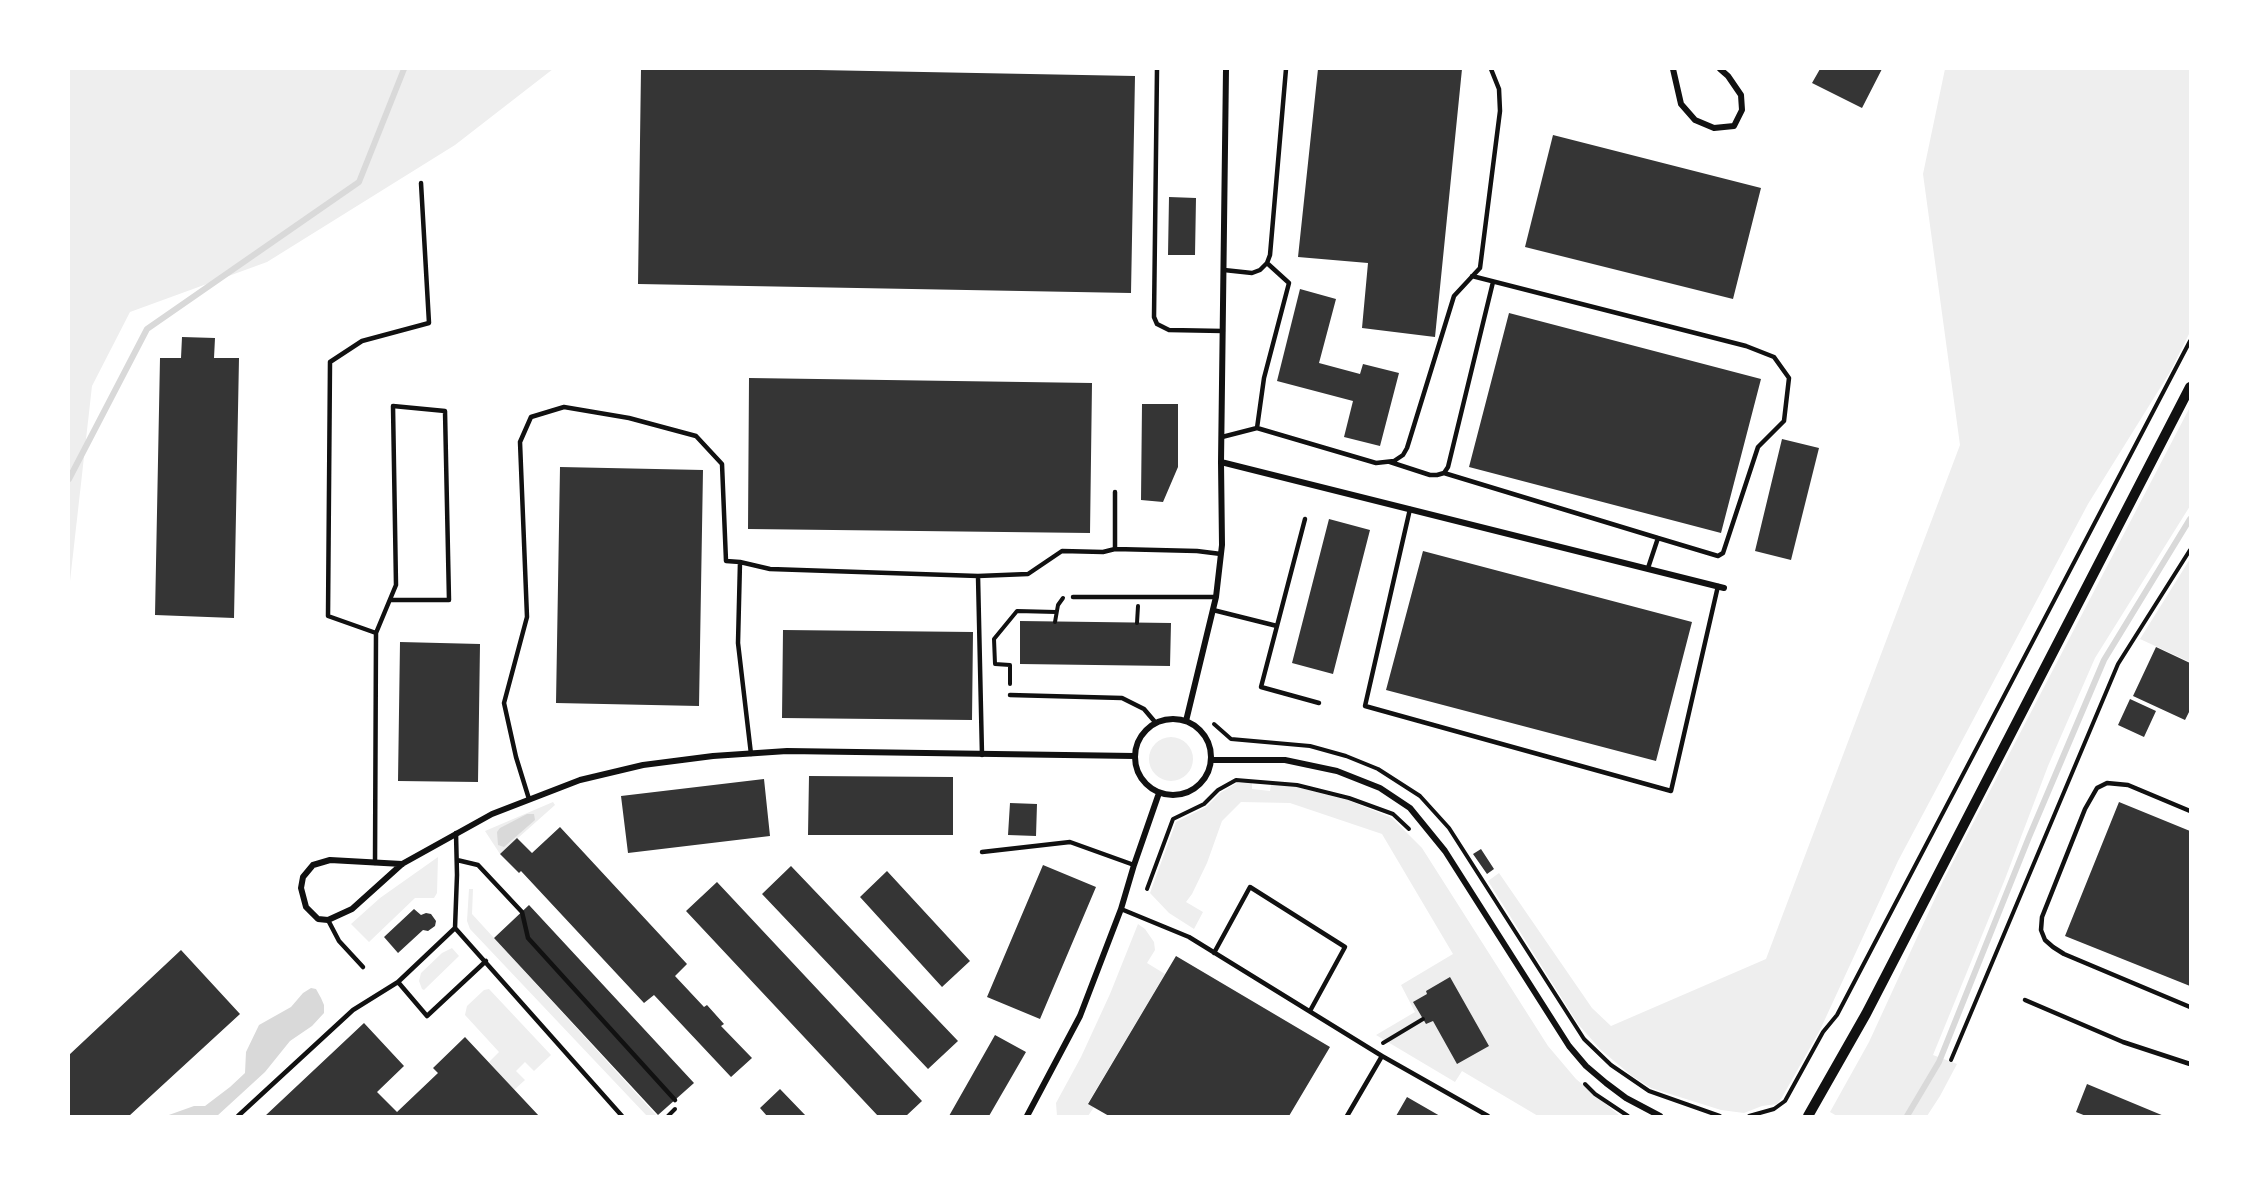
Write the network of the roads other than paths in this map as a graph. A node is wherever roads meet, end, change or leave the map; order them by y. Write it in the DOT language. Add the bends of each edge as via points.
graph roads {
  1 [pos="1157,69"];
  2 [pos="1227,69"];
  3 [pos="1286,69"];
  4 [pos="1491,69"];
  5 [pos="1673,69"];
  6 [pos="1720,69"];
  7 [pos="421,183"];
  8 [pos="1267,263"];
  9 [pos="1224,270"];
  10 [pos="1472,276"];
  11 [pos="1493,282"];
  12 [pos="1223,331"];
  13 [pos="2190,387"];
  14 [pos="1257,428"];
  15 [pos="1221,437"];
  16 [pos="1221,462"];
  17 [pos="1390,462"];
  18 [pos="1444,472"];
  19 [pos="1115,492"];
  20 [pos="1410,509"];
  21 [pos="1305,519"];
  22 [pos="1658,538"];
  23 [pos="1115,549"];
  24 [pos="1221,554"];
  25 [pos="740,562"];
  26 [pos="1648,568"];
  27 [pos="978,576"];
  28 [pos="1721,587"];
  29 [pos="1073,597"];
  30 [pos="1216,597"];
  31 [pos="390,600"];
  32 [pos="1213,610"];
  33 [pos="1277,626"];
  34 [pos="376,633"];
  35 [pos="1010,695"];
  36 [pos="1319,703"];
  37 [pos="1186,721"];
  38 [pos="1155,723"];
  39 [pos="751,754"];
  40 [pos="982,755"];
  41 [pos="1134,756"];
  42 [pos="1211,760"];
  43 [pos="1159,793"];
  44 [pos="529,799"];
  45 [pos="2190,811"];
  46 [pos="456,833"];
  47 [pos="982,852"];
  48 [pos="457,860"];
  49 [pos="375,863"];
  50 [pos="402,864"];
  51 [pos="1134,865"];
  52 [pos="1122,909"];
  53 [pos="328,920"];
  54 [pos="455,928"];
  55 [pos="1214,952"];
  56 [pos="486,961"];
  57 [pos="363,967"];
  58 [pos="398,982"];
  59 [pos="2025,1000"];
  60 [pos="2190,1007"];
  61 [pos="1310,1011"];
  62 [pos="1382,1056"];
  63 [pos="2190,1064"];
  64 [pos="675,1100"];
  65 [pos="1031,1115"];
  66 [pos="238,1116"];
  67 [pos="622,1116"];
  68 [pos="1347,1116"];
  69 [pos="1488,1116"];
  70 [pos="1660,1116"];
  71 [pos="1808,1116"];
  1 -- 12 [label="lane" via="1154,317 1157,324 1168,330"];
  2 -- 9 [label="street"];
  3 -- 8 [label="lane"];
  4 -- 10 [label="lane" via="1499,89 1500,111 1480,268"];
  5 -- 6 [label="street" via="1681,104 1695,120 1714,128 1734,126 1742,110 1741,95"];
  7 -- 34 [label="lane" via="429,323 362,341 330,363 328,616"];
  8 -- 9 [label="lane" via="1252,273"];
  8 -- 14 [label="lane" via="1289,283 1264,378"];
  9 -- 12 [label="street"];
  10 -- 11 [label="lane"];
  10 -- 17 [label="lane" via="1454,296 1407,448"];
  11 -- 18 [label="lane"];
  11 -- 22 [label="lane" via="1746,346 1774,357 1789,378 1784,421 1758,447 1723,553 1718,556"];
  12 -- 15 [label="street"];
  13 -- 71 [label="street" via="1866,1014"];
  14 -- 15 [label="lane"];
  14 -- 17 [label="lane" via="1376,463"];
  15 -- 16 [label="street"];
  16 -- 20 [label="street"];
  16 -- 24 [label="street"];
  17 -- 18 [label="lane" via="1430,475"];
  18 -- 22 [label="lane"];
  19 -- 23 [label="lane"];
  20 -- 26 [label="street"];
  20 -- 28 [label="lane" via="1365,706 1671,791"];
  21 -- 33 [label="lane"];
  22 -- 26 [label="lane"];
  23 -- 24 [label="lane"];
  23 -- 27 [label="lane" via="1062,551 1028,574"];
  24 -- 30 [label="street"];
  25 -- 27 [label="lane" via="770,569"];
  25 -- 39 [label="lane" via="738,643"];
  25 -- 44 [label="lane" via="726,561 722,464 696,436 629,418 564,407 531,417 520,442 527,617 504,703"];
  26 -- 28 [label="street"];
  27 -- 40 [label="lane"];
  29 -- 30 [label="lane"];
  30 -- 32 [label="street"];
  31 -- 31 [label="lane" via="396,585 393,406 446,411 449,600"];
  31 -- 34 [label="lane"];
  32 -- 33 [label="lane"];
  32 -- 37 [label="street"];
  33 -- 36 [label="lane" via="1261,687"];
  34 -- 49 [label="lane"];
  35 -- 38 [label="lane" via="1122,698 1144,709"];
  37 -- 38 [label="street" via="1165,719"];
  37 -- 42 [label="street" via="1205,736"];
  38 -- 41 [label="street" via="1140,736"];
  39 -- 40 [label="street"];
  39 -- 44 [label="street" via="643,765 580,780"];
  40 -- 41 [label="street"];
  41 -- 43 [label="street" via="1141,779"];
  42 -- 43 [label="street" via="1209,771 1194,790 1171,796"];
  42 -- 70 [label="street" via="1284,760 1338,771 1380,788 1410,808 1445,851 1569,1046 1605,1083"];
  43 -- 51 [label="street"];
  44 -- 46 [label="street"];
  45 -- 60 [label="lane" via="2128,785 2107,783 2097,788 2042,917 2041,930 2045,940 2064,954"];
  46 -- 48 [label="lane"];
  46 -- 50 [label="street"];
  47 -- 51 [label="lane" via="1070,842"];
  48 -- 54 [label="lane"];
  48 -- 64 [label="lane" via="478,865 522,912 528,938"];
  49 -- 50 [label="street"];
  49 -- 53 [label="street" via="330,860 313,865 303,877 301,888 306,907 318,919"];
  50 -- 53 [label="street" via="351,909"];
  51 -- 52 [label="street"];
  52 -- 55 [label="lane" via="1189,937"];
  52 -- 65 [label="street" via="1080,1016"];
  53 -- 57 [label="lane" via="339,941"];
  54 -- 56 [label="lane"];
  54 -- 58 [label="lane"];
  55 -- 61 [label="lane"];
  55 -- 61 [label="lane" via="1250,888 1345,947"];
  56 -- 58 [label="lane" via="427,1016"];
  56 -- 67 [label="lane"];
  58 -- 66 [label="lane" via="352,1010"];
  59 -- 63 [label="lane" via="2123,1042"];
  61 -- 62 [label="lane"];
  62 -- 68 [label="lane"];
  62 -- 69 [label="lane"];
}
